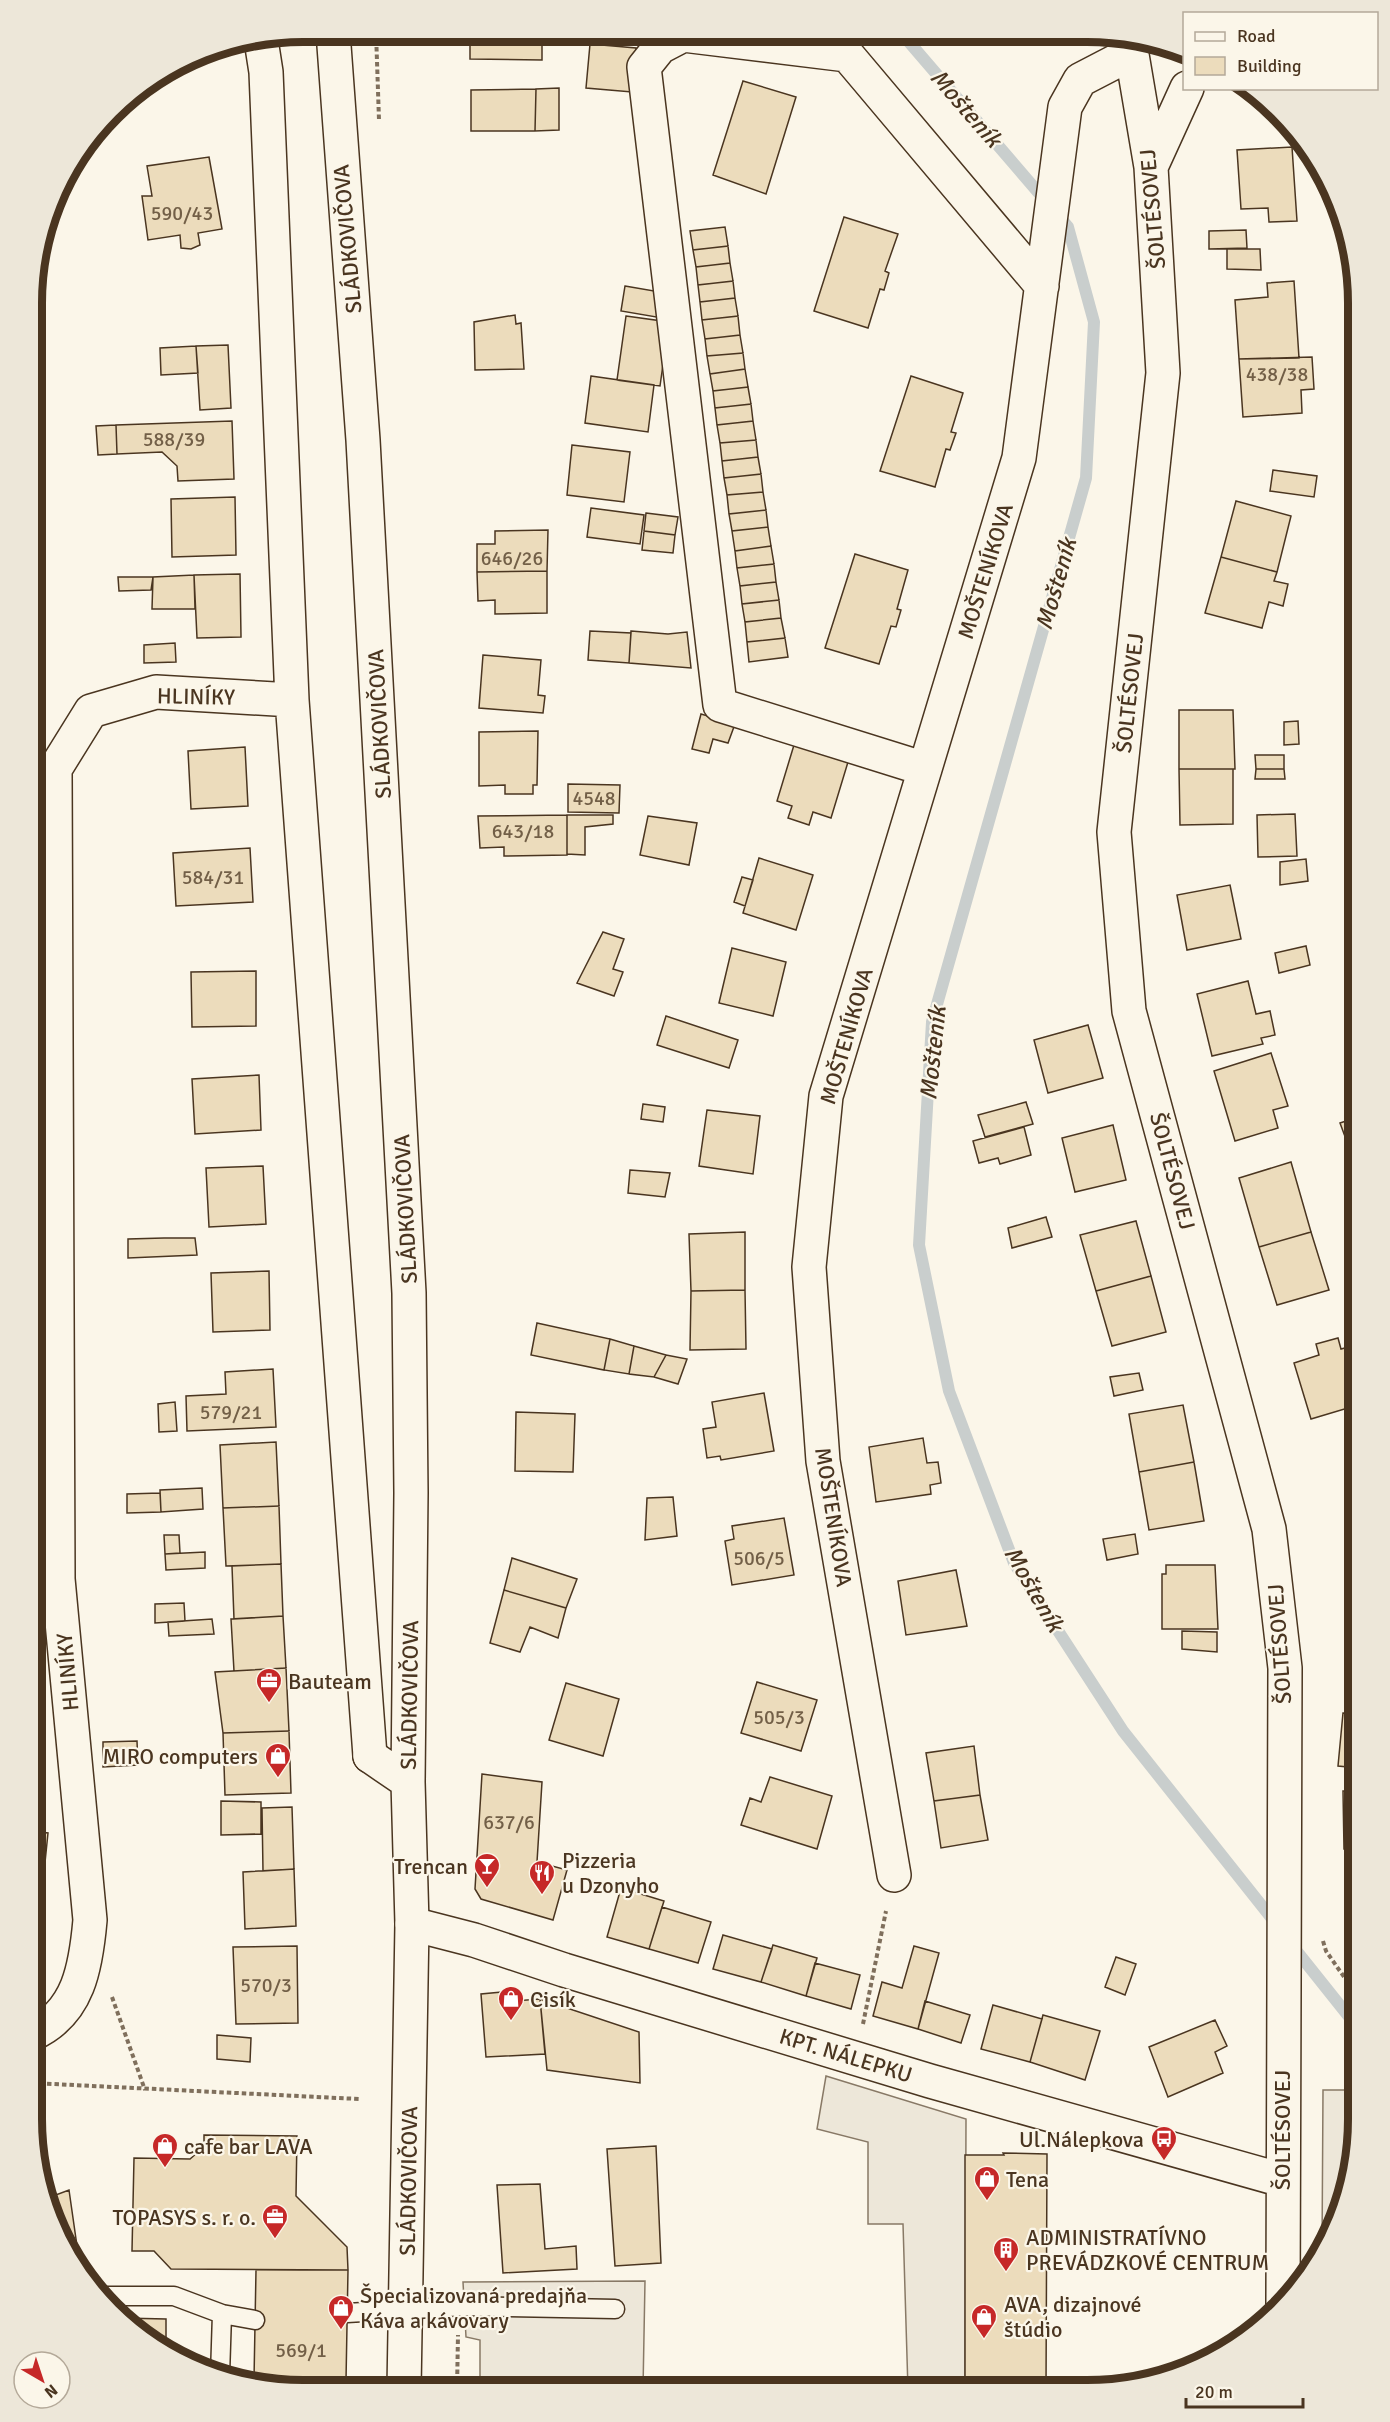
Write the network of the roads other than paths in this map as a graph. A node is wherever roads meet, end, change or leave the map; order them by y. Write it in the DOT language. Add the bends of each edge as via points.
graph roads {
  1 [pos="334,42"];
  2 [pos="670,42"];
  3 [pos="792,42"];
  4 [pos="262,45"];
  5 [pos="839,45"];
  6 [pos="1131,45"];
  7 [pos="1130,46"];
  8 [pos="1186,90"];
  9 [pos="1151,167"];
  10 [pos="1042,286"];
  11 [pos="292,700"];
  12 [pos="925,769"];
  13 [pos="408,1782"];
  14 [pos="894,1875"];
  15 [pos="412,1924"];
  16 [pos="42,2027"];
  17 [pos="1282,2180"];
  18 [pos="1283,2291"];
  19 [pos="111,2295"];
  20 [pos="406,2309"];
  21 [pos="615,2309"];
  22 [pos="347,2313"];
  23 [pos="222,2314"];
  24 [pos="255,2320"];
  25 [pos="220,2366"];
  26 [pos="404,2380"];
  1 -- 13 [label="street, SLÁDKOVIČOVA" via="364,452 409,1293"];
  2 -- 12 [label="street" via="660,47 644,67 720,705"];
  3 -- 5 [label="street"];
  4 -- 11 [label="street, SLÁDKOVIČOVA"];
  5 -- 10 [label="street"];
  6 -- 9 [label="street, ŠOLTÉSOVEJ"];
  7 -- 10 [label="street, MOŠTENÍKOVA" via="1080,80 1065,107"];
  8 -- 9 [label="street"];
  9 -- 17 [label="street, ŠOLTÉSOVEJ" via="1163,373 1114,832 1129,1011 1269,1529 1285,1668"];
  10 -- 12 [label="street, MOŠTENÍKOVA" via="1019,458"];
  11 -- 13 [label="street, SLÁDKOVIČOVA" via="370,1756"];
  11 -- 16 [label="street, HLINÍKY" via="156,692 91,711 55,769 58,1579 90,1920 77,1990 62,2013"];
  12 -- 14 [label="street, MOŠTENÍKOVA" via="826,1096 809,1267 823,1461"];
  13 -- 15 [label="street, SLÁDKOVIČOVA"];
  15 -- 17 [label="street, KPT. NÁLEPKU" via="930,2081"];
  15 -- 20 [label="street, SLÁDKOVIČOVA"];
  17 -- 18 [label="street, ŠOLTÉSOVEJ"];
  19 -- 23 [label="lane" via="174,2296"];
  20 -- 21 [label="lane"];
  20 -- 22 [label="lane"];
  20 -- 26 [label="street, SLÁDKOVIČOVA"];
  23 -- 24 [label="lane"];
  23 -- 25 [label="lane"];
}
